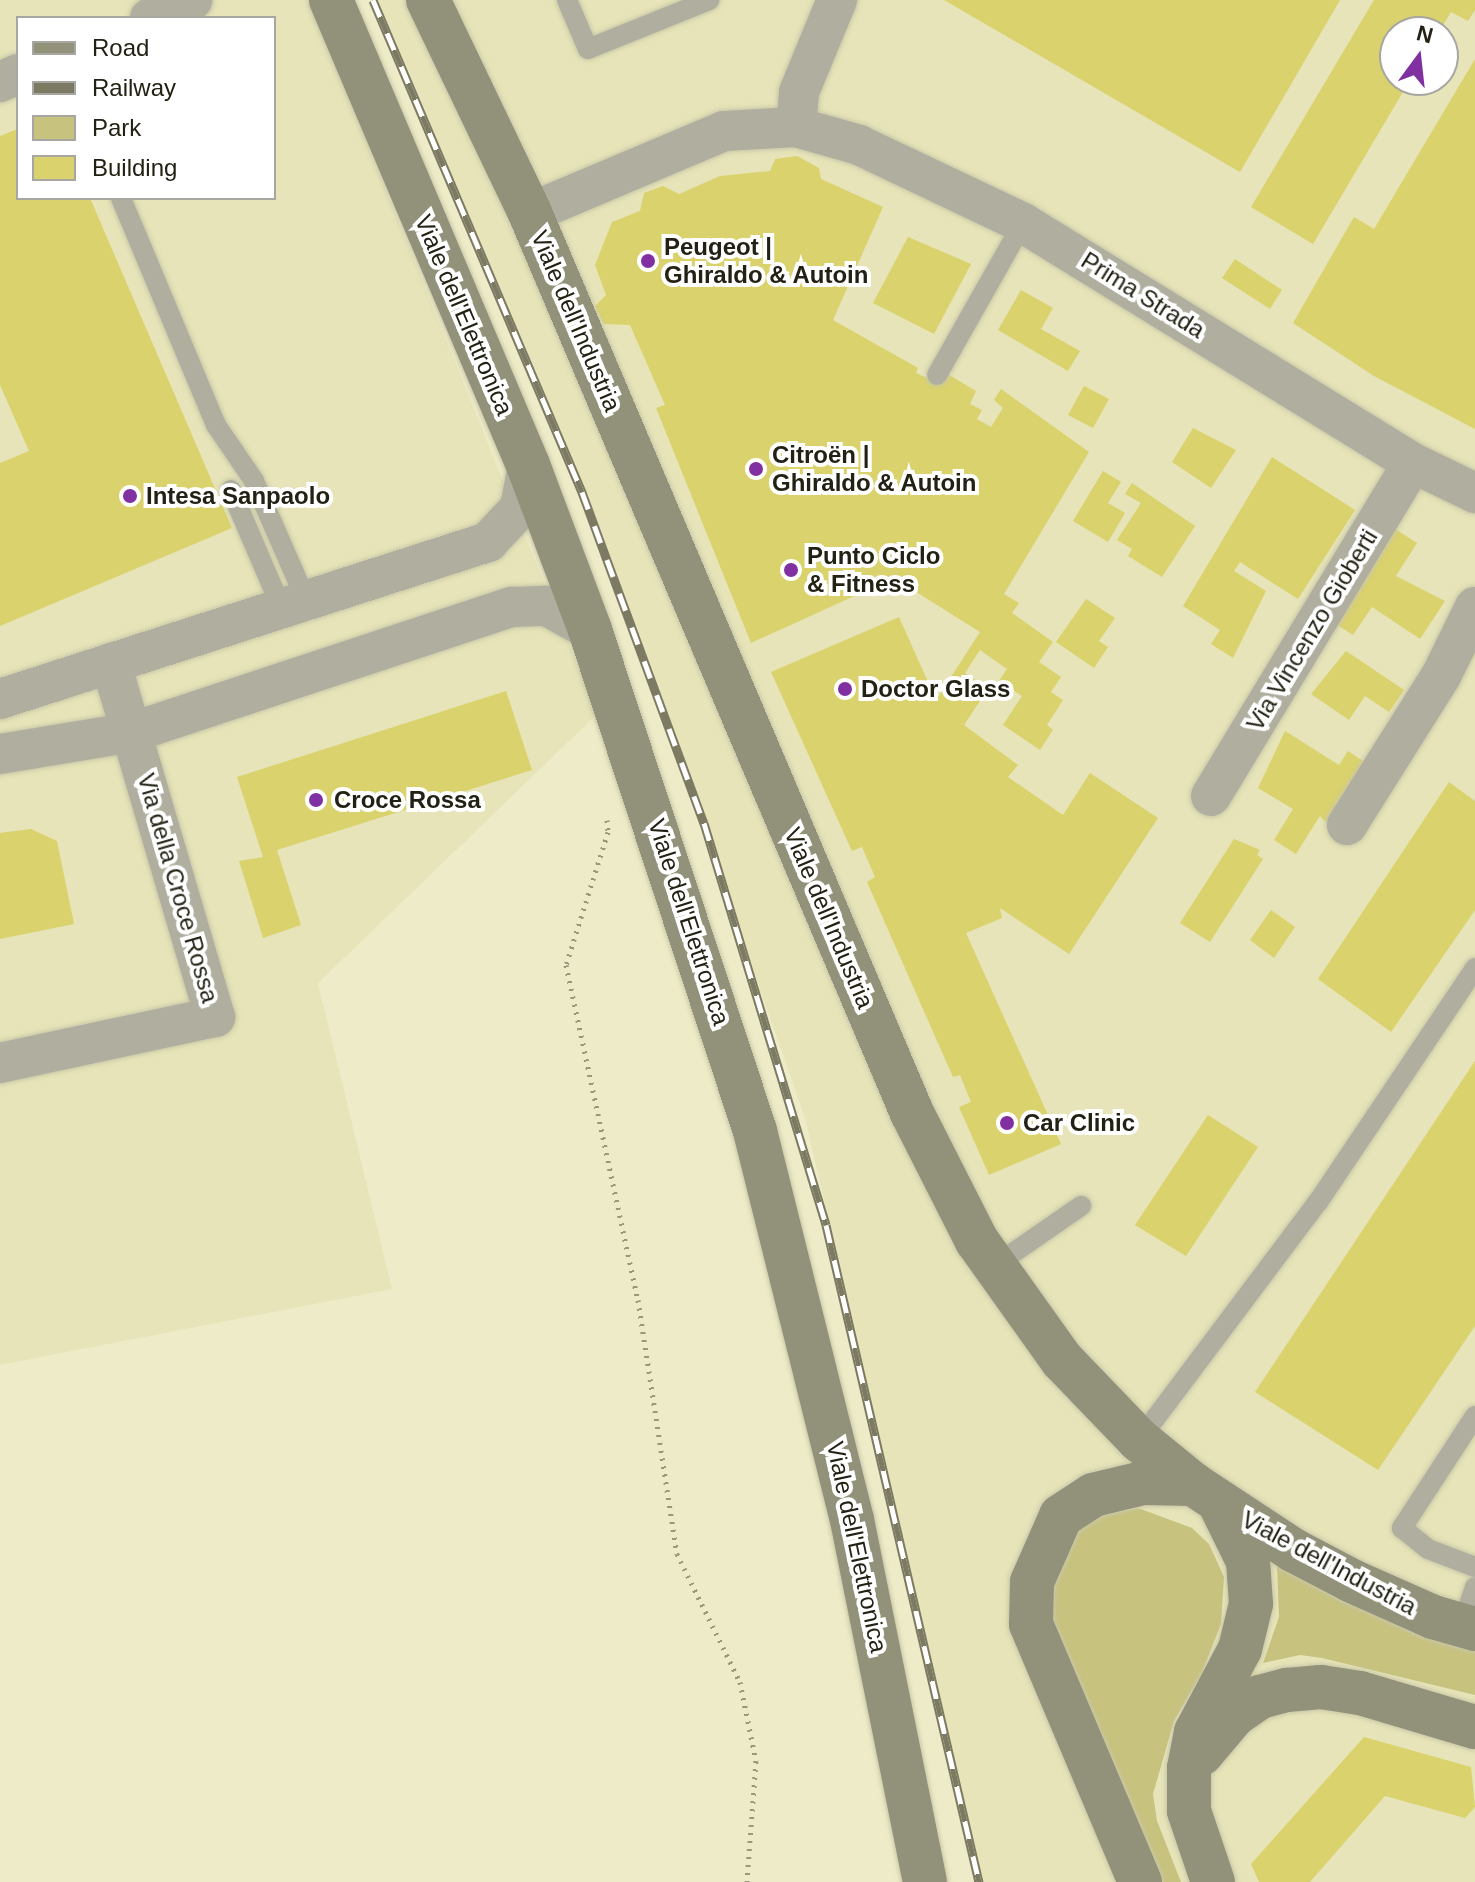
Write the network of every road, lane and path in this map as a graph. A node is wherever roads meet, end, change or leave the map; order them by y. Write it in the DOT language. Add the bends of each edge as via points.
graph roads {
  1 [pos="192,0"];
  2 [pos="331,0"];
  3 [pos="428,0"];
  4 [pos="567,0"];
  5 [pos="709,0"];
  6 [pos="837,0"];
  7 [pos="678,6"];
  8 [pos="155,16"];
  9 [pos="796,127"];
  10 [pos="122,200"];
  11 [pos="530,213"];
  12 [pos="1023,223"];
  13 [pos="937,375"];
  14 [pos="1413,463"];
  15 [pos="528,465"];
  16 [pos="231,490"];
  17 [pos="1475,493"];
  18 [pos="294,604"];
  19 [pos="1475,607"];
  20 [pos="590,630"];
  21 [pos="111,663"];
  22 [pos="0,699"];
  23 [pos="133,732"];
  24 [pos="0,754"];
  25 [pos="1211,796"];
  26 [pos="605,805"];
  27 [pos="1347,825"];
  28 [pos="1475,968"];
  29 [pos="0,1063"];
  30 [pos="1081,1206"];
  31 [pos="994,1266"];
  32 [pos="1475,1416"];
  33 [pos="1139,1440"];
  34 [pos="1206,1494"];
  35 [pos="1475,1567"];
  36 [pos="1471,1614"];
  37 [pos="1475,1727"];
  38 [pos="1189,1768"];
  39 [pos="747,1882"];
  40 [pos="925,1882"];
  41 [pos="1140,1882"];
  42 [pos="1213,1882"];
  1 -- 8 [label="street"];
  2 -- 15 [label="street, Viale dell'Elettronica"];
  3 -- 11 [label="street, Viale dell'Industria"];
  4 -- 7 [label="lane" via="588,49"];
  5 -- 7 [label="lane"];
  6 -- 9 [label="street" via="799,92"];
  9 -- 11 [label="street, Prima Strada" via="724,131"];
  9 -- 12 [label="street, Prima Strada" via="859,145"];
  10 -- 18 [label="lane" via="216,425 254,481"];
  11 -- 31 [label="street, Viale dell'Industria" via="912,1113"];
  12 -- 13 [label="lane"];
  12 -- 14 [label="street, Prima Strada"];
  14 -- 17 [label="street, Prima Strada"];
  14 -- 25 [label="street, Via Vincenzo Gioberti"];
  15 -- 18 [label="street" via="520,508 503,532 488,542"];
  15 -- 20 [label="street, Viale dell'Elettronica"];
  16 -- 18 [label="lane"];
  18 -- 21 [label="street"];
  19 -- 27 [label="street" via="1441,676"];
  20 -- 23 [label="street" via="547,606 512,607"];
  20 -- 40 [label="street, Viale dell'Elettronica" via="662,835 790,1259 852,1520"];
  21 -- 22 [label="street"];
  21 -- 23 [label="street, Via della Croce Rossa"];
  23 -- 24 [label="street"];
  23 -- 29 [label="street, Via della Croce Rossa" via="215,1017"];
  26 -- 39 [label="path" via="608,832 566,965 638,1300 677,1554 740,1682 753,1745"];
  28 -- 33 [label="lane" via="1318,1202"];
  30 -- 31 [label="lane"];
  31 -- 33 [label="street, Viale dell'Industria" via="1062,1360"];
  32 -- 35 [label="lane" via="1402,1528 1428,1549"];
  33 -- 34 [label="street, Viale dell'Industria"];
  34 -- 36 [label="street, Viale dell'Industria" via="1352,1581"];
  34 -- 38 [label="street" via="1248,1561 1251,1604 1240,1649 1196,1732"];
  34 -- 41 [label="street" via="1143,1483 1093,1495 1061,1516 1032,1582 1031,1624"];
  37 -- 38 [label="street" via="1360,1693 1321,1687 1287,1690 1260,1697 1234,1715"];
  38 -- 42 [label="street" via="1189,1811"];
}
